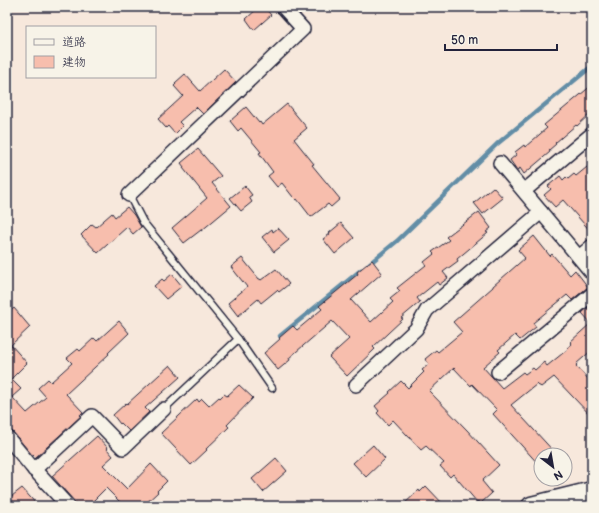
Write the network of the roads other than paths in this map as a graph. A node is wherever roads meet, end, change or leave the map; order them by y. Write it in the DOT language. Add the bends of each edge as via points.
graph roads {
  1 [pos="283,7"];
  2 [pos="592,134"];
  3 [pos="500,163"];
  4 [pos="524,191"];
  5 [pos="129,195"];
  6 [pos="541,212"];
  7 [pos="592,246"];
  8 [pos="579,257"];
  9 [pos="592,274"];
  10 [pos="592,294"];
  11 [pos="238,339"];
  12 [pos="498,372"];
  13 [pos="356,386"];
  14 [pos="272,388"];
  15 [pos="164,409"];
  16 [pos="7,438"];
  17 [pos="34,470"];
  18 [pos="592,491"];
  19 [pos="68,506"];
  20 [pos="531,506"];
  1 -- 5 [label="street" via="303,30"];
  2 -- 4 [label="street"];
  3 -- 4 [label="street"];
  4 -- 6 [label="street"];
  5 -- 11 [label="lane" via="143,222"];
  6 -- 8 [label="street"];
  6 -- 13 [label="street" via="427,310 416,329"];
  7 -- 8 [label="street"];
  8 -- 9 [label="street"];
  10 -- 12 [label="street"];
  11 -- 14 [label="lane"];
  11 -- 15 [label="lane"];
  15 -- 17 [label="street" via="123,448 92,416"];
  16 -- 17 [label="street"];
  17 -- 19 [label="street"];
  18 -- 20 [label="main road"];
}
